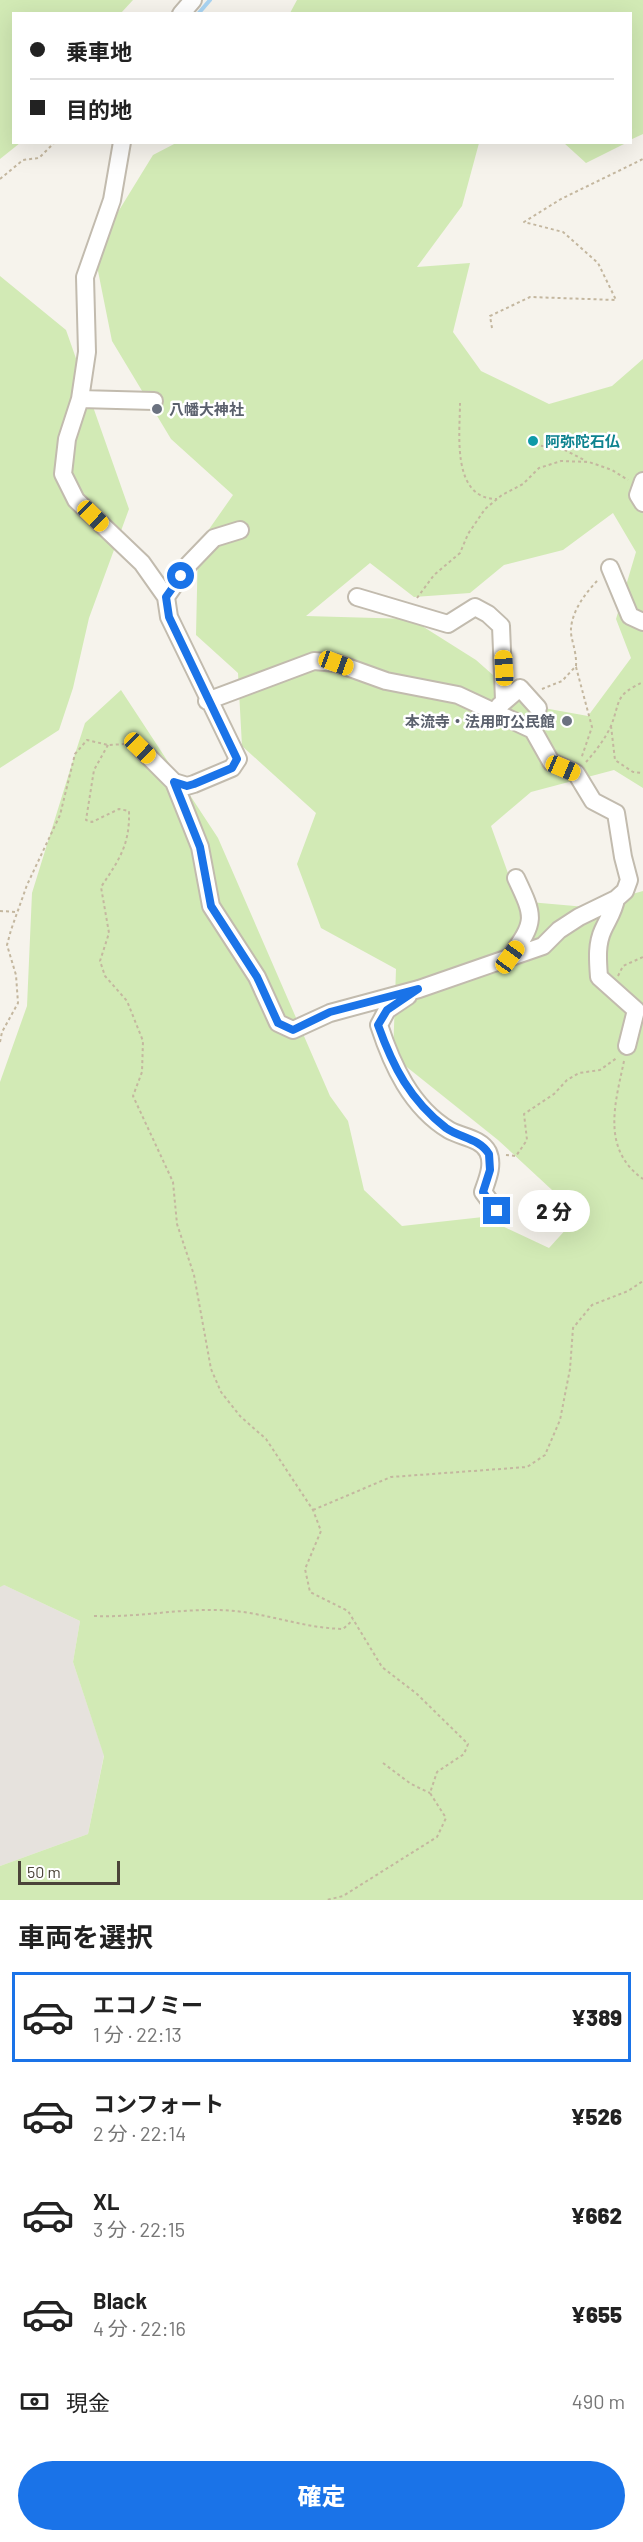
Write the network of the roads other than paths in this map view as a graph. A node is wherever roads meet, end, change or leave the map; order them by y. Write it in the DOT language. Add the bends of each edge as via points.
graph roads {
  1 [pos="193,0"];
  2 [pos="182,12"];
  3 [pos="122,144"];
  4 [pos="80,399"];
  5 [pos="154,401"];
  6 [pos="240,530"];
  7 [pos="610,568"];
  8 [pos="166,597"];
  9 [pos="357,597"];
  10 [pos="643,622"];
  11 [pos="207,701"];
  12 [pos="499,705"];
  13 [pos="538,708"];
  14 [pos="140,748"];
  15 [pos="174,782"];
  16 [pos="516,878"];
  17 [pos="616,899"];
  18 [pos="510,957"];
  19 [pos="418,989"];
  20 [pos="627,1046"];
  21 [pos="497,1211"];
  1 -- 2 [label="street"];
  3 -- 4 [label="street" via="112,200 85,277 88,330"];
  4 -- 5 [label="street"];
  4 -- 8 [label="street" via="67,439 63,474 76,500 142,563"];
  6 -- 8 [label="street" via="214,538"];
  7 -- 10 [label="street" via="630,616"];
  8 -- 11 [label="street" via="169,617"];
  9 -- 12 [label="street" via="448,624 475,607 488,614 501,626"];
  11 -- 12 [label="street" via="314,661 336,663 386,681"];
  11 -- 15 [label="street" via="237,759 232,768 194,784"];
  12 -- 13 [label="street" via="520,688"];
  12 -- 17 [label="street" via="533,730 551,762 576,773 593,801 616,813 629,880"];
  14 -- 15 [label="street"];
  15 -- 19 [label="street" via="200,847 211,906 257,977 278,1023 293,1030 330,1012"];
  16 -- 18 [label="street" via="531,910 528,932"];
  17 -- 18 [label="street" via="579,917 543,946"];
  17 -- 20 [label="street" via="602,932 599,977 636,1010"];
  18 -- 19 [label="street"];
  19 -- 21 [label="street" via="387,1010 378,1025 391,1060 422,1107 449,1130 471,1138 489,1154 490,1170 483,1192"];
}
